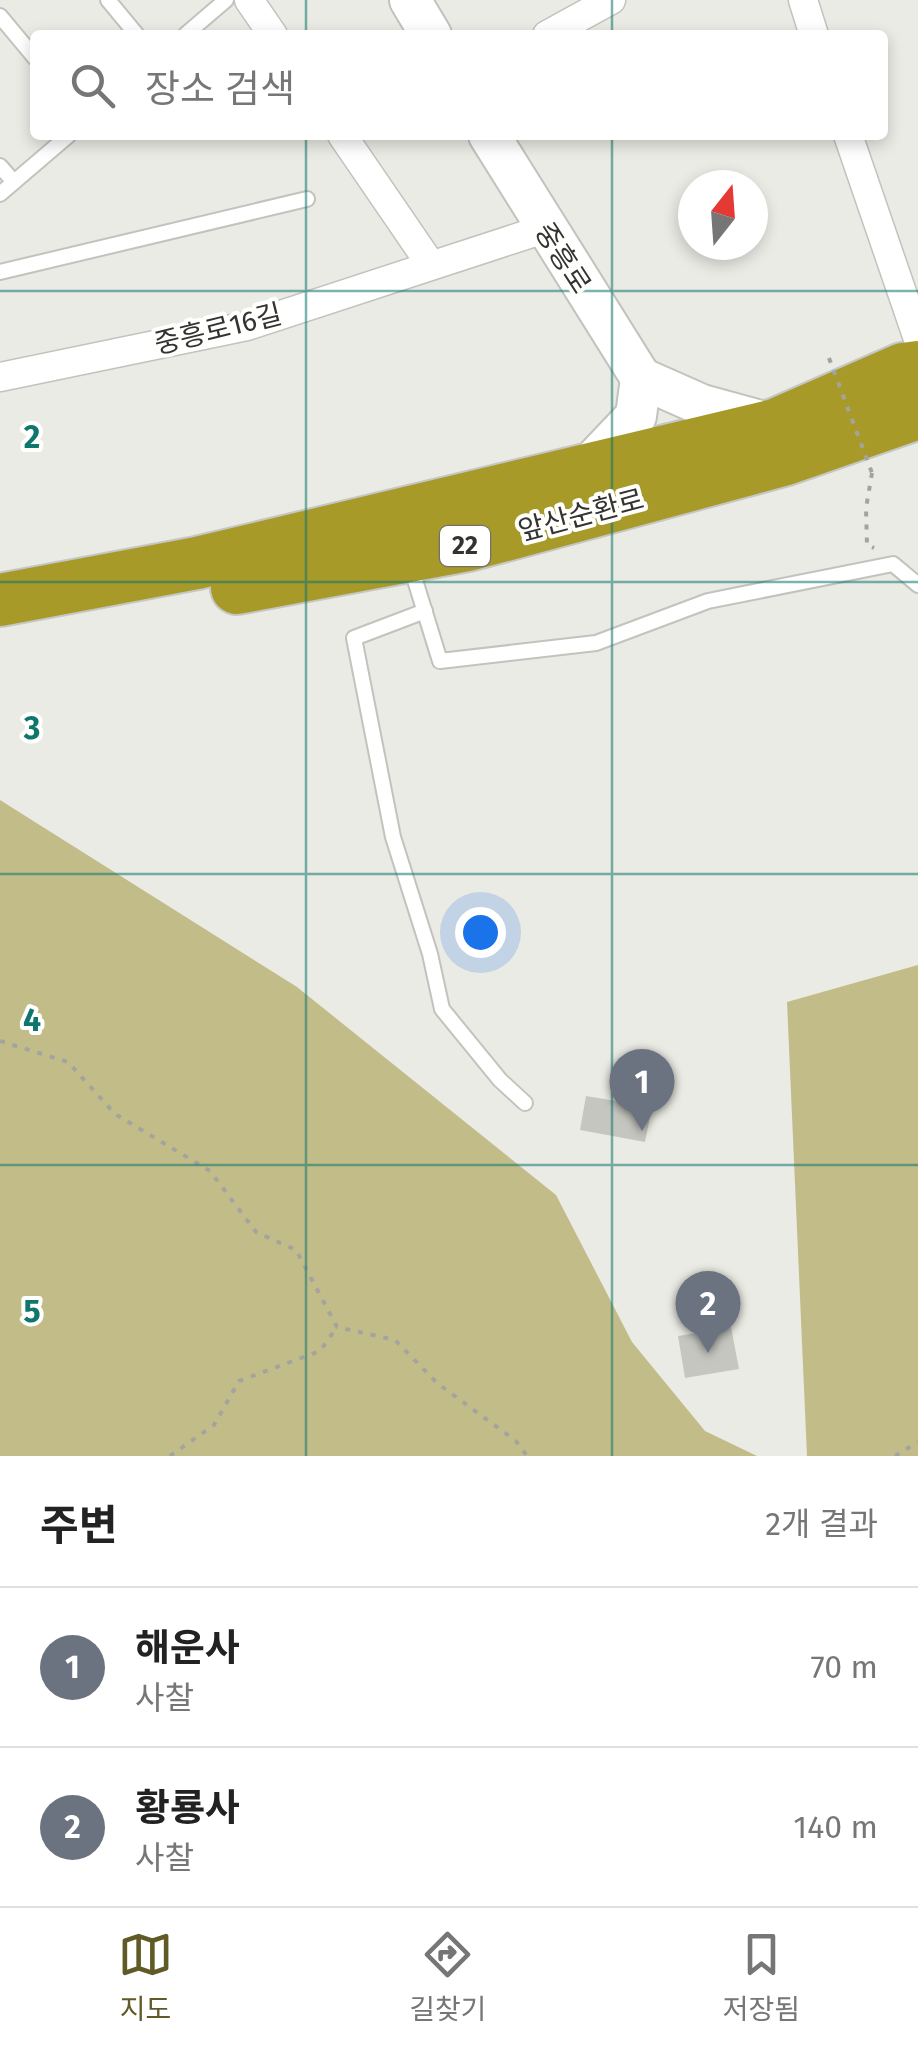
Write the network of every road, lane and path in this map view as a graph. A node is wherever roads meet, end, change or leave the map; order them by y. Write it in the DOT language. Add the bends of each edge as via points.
graph roads {
  1 [pos="108,0"];
  2 [pos="226,0"];
  3 [pos="249,0"];
  4 [pos="410,0"];
  5 [pos="612,0"];
  6 [pos="802,0"];
  7 [pos="0,16"];
  8 [pos="133,30"];
  9 [pos="191,30"];
  10 [pos="270,30"];
  11 [pos="428,30"];
  12 [pos="556,30"];
  13 [pos="812,30"];
  14 [pos="30,52"];
  15 [pos="63,140"];
  16 [pos="345,140"];
  17 [pos="492,140"];
  18 [pos="850,140"];
  19 [pos="0,166"];
  20 [pos="14,182"];
  21 [pos="0,194"];
  22 [pos="307,199"];
  23 [pos="544,229"];
  24 [pos="432,265"];
  25 [pos="0,272"];
  26 [pos="918,339"];
  27 [pos="830,358"];
  28 [pos="918,367"];
  29 [pos="0,376"];
  30 [pos="640,378"];
  31 [pos="918,413"];
  32 [pos="774,425"];
  33 [pos="580,474"];
  34 [pos="408,556"];
  35 [pos="894,564"];
  36 [pos="0,567"];
  37 [pos="918,585"];
  38 [pos="0,600"];
  39 [pos="425,611"];
  40 [pos="0,632"];
  41 [pos="0,1040"];
  42 [pos="525,1103"];
  43 [pos="337,1327"];
  44 [pos="918,1442"];
  45 [pos="170,1456"];
  46 [pos="527,1456"];
  47 [pos="895,1456"];
  1 -- 8 [label="lane"];
  2 -- 9 [label="lane"];
  3 -- 10 [label="street"];
  4 -- 11 [label="street"];
  5 -- 12 [label="street"];
  6 -- 13 [label="street"];
  7 -- 14 [label="lane"];
  15 -- 20 [label="lane"];
  16 -- 24 [label="street"];
  17 -- 23 [label="street, 중흥로"];
  18 -- 26 [label="street"];
  19 -- 20 [label="lane"];
  20 -- 21 [label="lane"];
  22 -- 25 [label="lane"];
  23 -- 24 [label="street, 중흥로16길"];
  23 -- 30 [label="street, 중흥로"];
  24 -- 29 [label="street, 중흥로16길" via="247,326"];
  27 -- 35 [label="path, bridge" via="872,474 867,545 896,559"];
  28 -- 32 [label="highway, 앞산순환로 / 22"];
  30 -- 32 [label="street"];
  30 -- 33 [label="street" via="636,416"];
  31 -- 34 [label="highway, 앞산순환로 / 22" via="783,460"];
  32 -- 33 [label="highway, 앞산순환로 / 22"];
  33 -- 36 [label="highway, 앞산순환로 / 22" via="323,502"];
  33 -- 38 [label="highway, 앞산순환로 / 22"];
  34 -- 39 [label="lane"];
  34 -- 40 [label="highway, 앞산순환로 / 22"];
  35 -- 37 [label="lane"];
  35 -- 39 [label="lane" via="708,602 596,643 440,661"];
  39 -- 42 [label="lane" via="354,638 393,837 442,1008"];
  41 -- 43 [label="path" via="68,1062 116,1114 210,1170 256,1232 296,1250"];
  43 -- 45 [label="path" via="320,1351 239,1380 214,1425"];
  43 -- 46 [label="path" via="395,1340"];
  44 -- 47 [label="path"];
}
